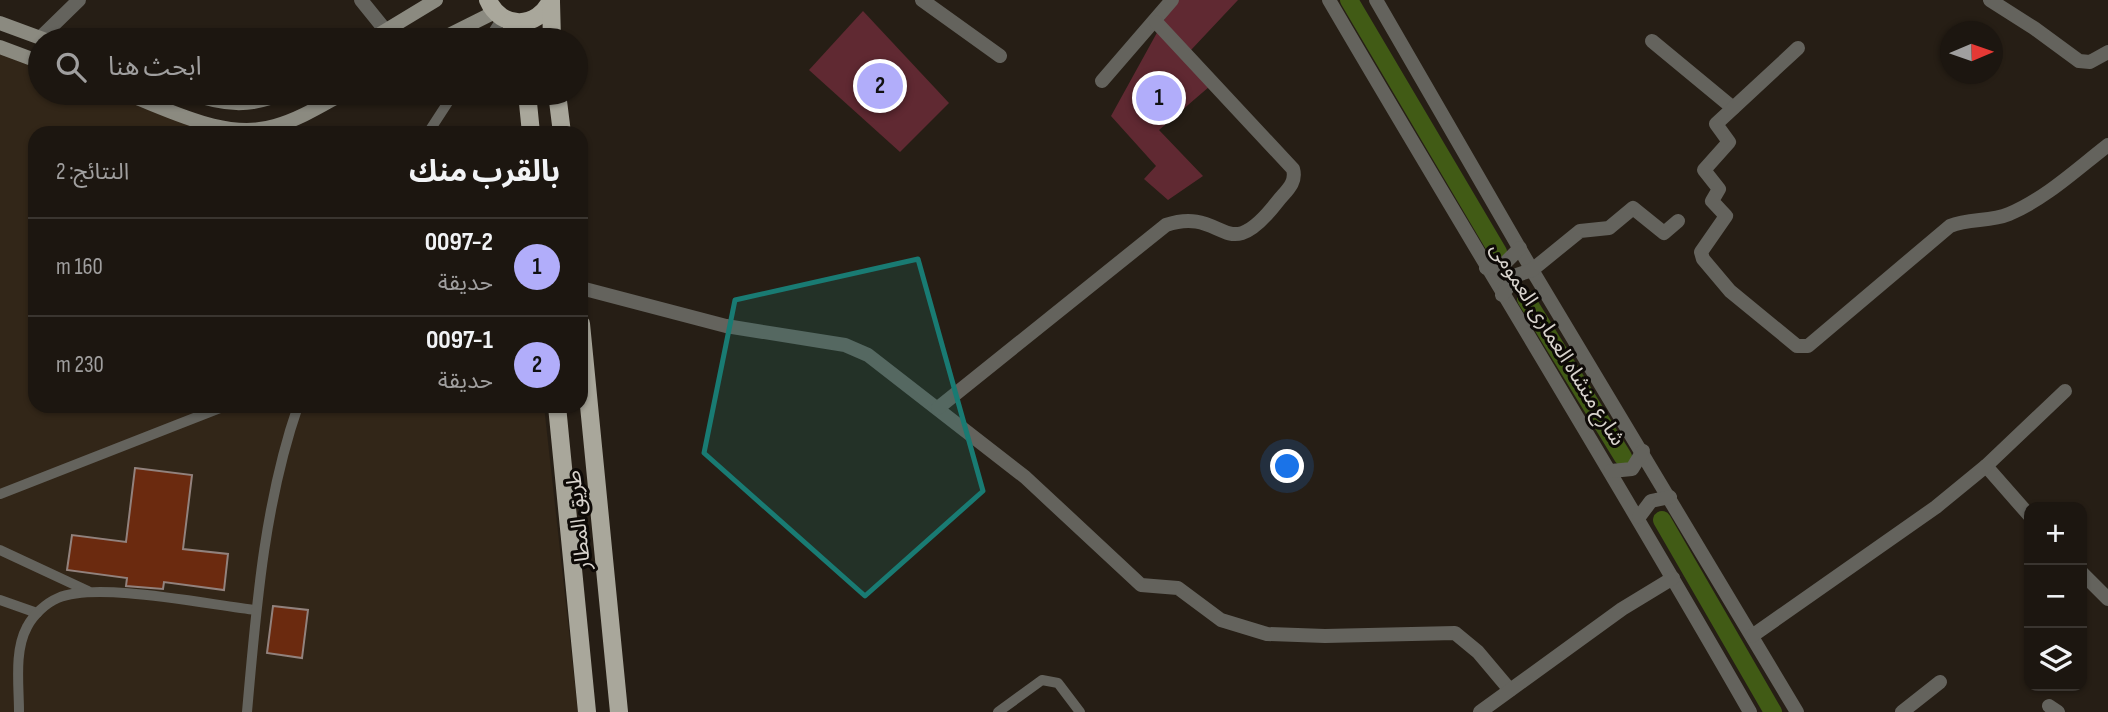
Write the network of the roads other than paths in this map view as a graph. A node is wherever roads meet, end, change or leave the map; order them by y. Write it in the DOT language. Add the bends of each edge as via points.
graph roads {
  1 [pos="79,0"];
  2 [pos="361,0"];
  3 [pos="922,0"];
  4 [pos="1172,0"];
  5 [pos="1329,0"];
  6 [pos="1376,0"];
  7 [pos="1990,0"];
  8 [pos="551,1"];
  9 [pos="426,2"];
  10 [pos="499,13"];
  11 [pos="1156,22"];
  12 [pos="0,23"];
  13 [pos="53,28"];
  14 [pos="384,28"];
  15 [pos="390,28"];
  16 [pos="466,28"];
  17 [pos="509,28"];
  18 [pos="552,28"];
  19 [pos="28,33"];
  20 [pos="1652,41"];
  21 [pos="0,47"];
  22 [pos="1798,48"];
  23 [pos="2108,52"];
  24 [pos="1000,56"];
  25 [pos="28,58"];
  26 [pos="1102,81"];
  27 [pos="156,105"];
  28 [pos="314,105"];
  29 [pos="446,105"];
  30 [pos="528,105"];
  31 [pos="558,105"];
  32 [pos="1733,108"];
  33 [pos="215,126"];
  34 [pos="276,126"];
  35 [pos="433,126"];
  36 [pos="530,126"];
  37 [pos="561,126"];
  38 [pos="2108,145"];
  39 [pos="1678,221"];
  40 [pos="1520,248"];
  41 [pos="1486,268"];
  42 [pos="1532,270"];
  43 [pos="588,290"];
  44 [pos="1502,295"];
  45 [pos="2065,391"];
  46 [pos="588,395"];
  47 [pos="938,408"];
  48 [pos="207,413"];
  49 [pos="296,413"];
  50 [pos="559,413"];
  51 [pos="1643,451"];
  52 [pos="1986,466"];
  53 [pos="1611,471"];
  54 [pos="0,494"];
  55 [pos="1670,497"];
  56 [pos="2024,509"];
  57 [pos="1639,517"];
  58 [pos="0,550"];
  59 [pos="1673,578"];
  60 [pos="2087,578"];
  61 [pos="88,592"];
  62 [pos="2108,598"];
  63 [pos="0,600"];
  64 [pos="256,610"];
  65 [pos="37,612"];
  66 [pos="1752,636"];
  67 [pos="1940,682"];
  68 [pos="1510,690"];
  69 [pos="19,712"];
  70 [pos="247,712"];
  71 [pos="587,712"];
  72 [pos="619,712"];
  73 [pos="998,712"];
  74 [pos="1080,712"];
  75 [pos="1480,712"];
  76 [pos="1750,712"];
  77 [pos="1797,712"];
  78 [pos="1902,712"];
  1 -- 13 [label="street"];
  2 -- 14 [label="street"];
  3 -- 24 [label="street"];
  4 -- 11 [label="street"];
  5 -- 41 [label="street, شارع منشاه العمارى العمومى"];
  6 -- 40 [label="street, شارع منشاه العمارى العمومى"];
  7 -- 23 [label="street" via="2079,61 2090,62"];
  8 -- 10 [label="main road" via="530,21"];
  8 -- 18 [label="main road"];
  9 -- 15 [label="street"];
  10 -- 16 [label="street"];
  10 -- 17 [label="main road"];
  11 -- 26 [label="street"];
  11 -- 47 [label="street" via="1293,169 1294,182 1267,216 1242,235 1199,222 1166,225"];
  12 -- 19 [label="street"];
  20 -- 32 [label="street"];
  21 -- 25 [label="street"];
  22 -- 32 [label="street"];
  27 -- 33 [label="street"];
  28 -- 34 [label="street" via="296,119"];
  29 -- 35 [label="lane"];
  30 -- 36 [label="main road"];
  31 -- 37 [label="main road"];
  32 -- 38 [label="street" via="1716,124 1729,142 1704,169 1720,188 1712,201 1726,216 1702,256 1730,292 1803,347 1950,226 2007,215 2054,187"];
  39 -- 42 [label="street" via="1664,233 1633,208 1609,228 1580,231"];
  40 -- 41 [label="street" via="1505,262"];
  40 -- 42 [label="street, شارع منشاه العمارى العمومى"];
  41 -- 44 [label="street, شارع منشاه العمارى العمومى"];
  42 -- 44 [label="street" via="1517,275"];
  42 -- 51 [label="street, شارع منشاه العمارى العمومى"];
  43 -- 47 [label="street" via="726,326 845,345 868,355"];
  44 -- 53 [label="street, شارع منشاه العمارى العمومى"];
  45 -- 52 [label="street"];
  46 -- 72 [label="main road, طريق المطار"];
  47 -- 68 [label="street" via="1025,477 1141,585 1178,588 1221,620 1267,634 1455,633"];
  48 -- 54 [label="lane"];
  49 -- 64 [label="lane" via="278,471"];
  50 -- 71 [label="main road, طريق المطار"];
  51 -- 53 [label="street" via="1632,468"];
  51 -- 55 [label="street, شارع منشاه العمارى العمومى"];
  52 -- 56 [label="street"];
  52 -- 66 [label="street" via="1886,543"];
  53 -- 57 [label="street, شارع منشاه العمارى العمومى"];
  55 -- 57 [label="street" via="1651,500"];
  55 -- 66 [label="street, شارع منشاه العمارى العمومى"];
  57 -- 59 [label="street, شارع منشاه العمارى العمومى"];
  58 -- 61 [label="lane"];
  59 -- 68 [label="street" via="1622,608"];
  59 -- 76 [label="street, شارع منشاه العمارى العمومى"];
  60 -- 62 [label="street"];
  61 -- 64 [label="lane"];
  61 -- 65 [label="lane" via="58,598"];
  63 -- 65 [label="lane"];
  64 -- 70 [label="lane"];
  65 -- 69 [label="lane" via="20,650"];
  66 -- 77 [label="street, شارع منشاه العمارى العمومى"];
  67 -- 78 [label="street"];
  68 -- 75 [label="street"];
  73 -- 74 [label="lane" via="1036,683 1049,680 1058,683"];
}
